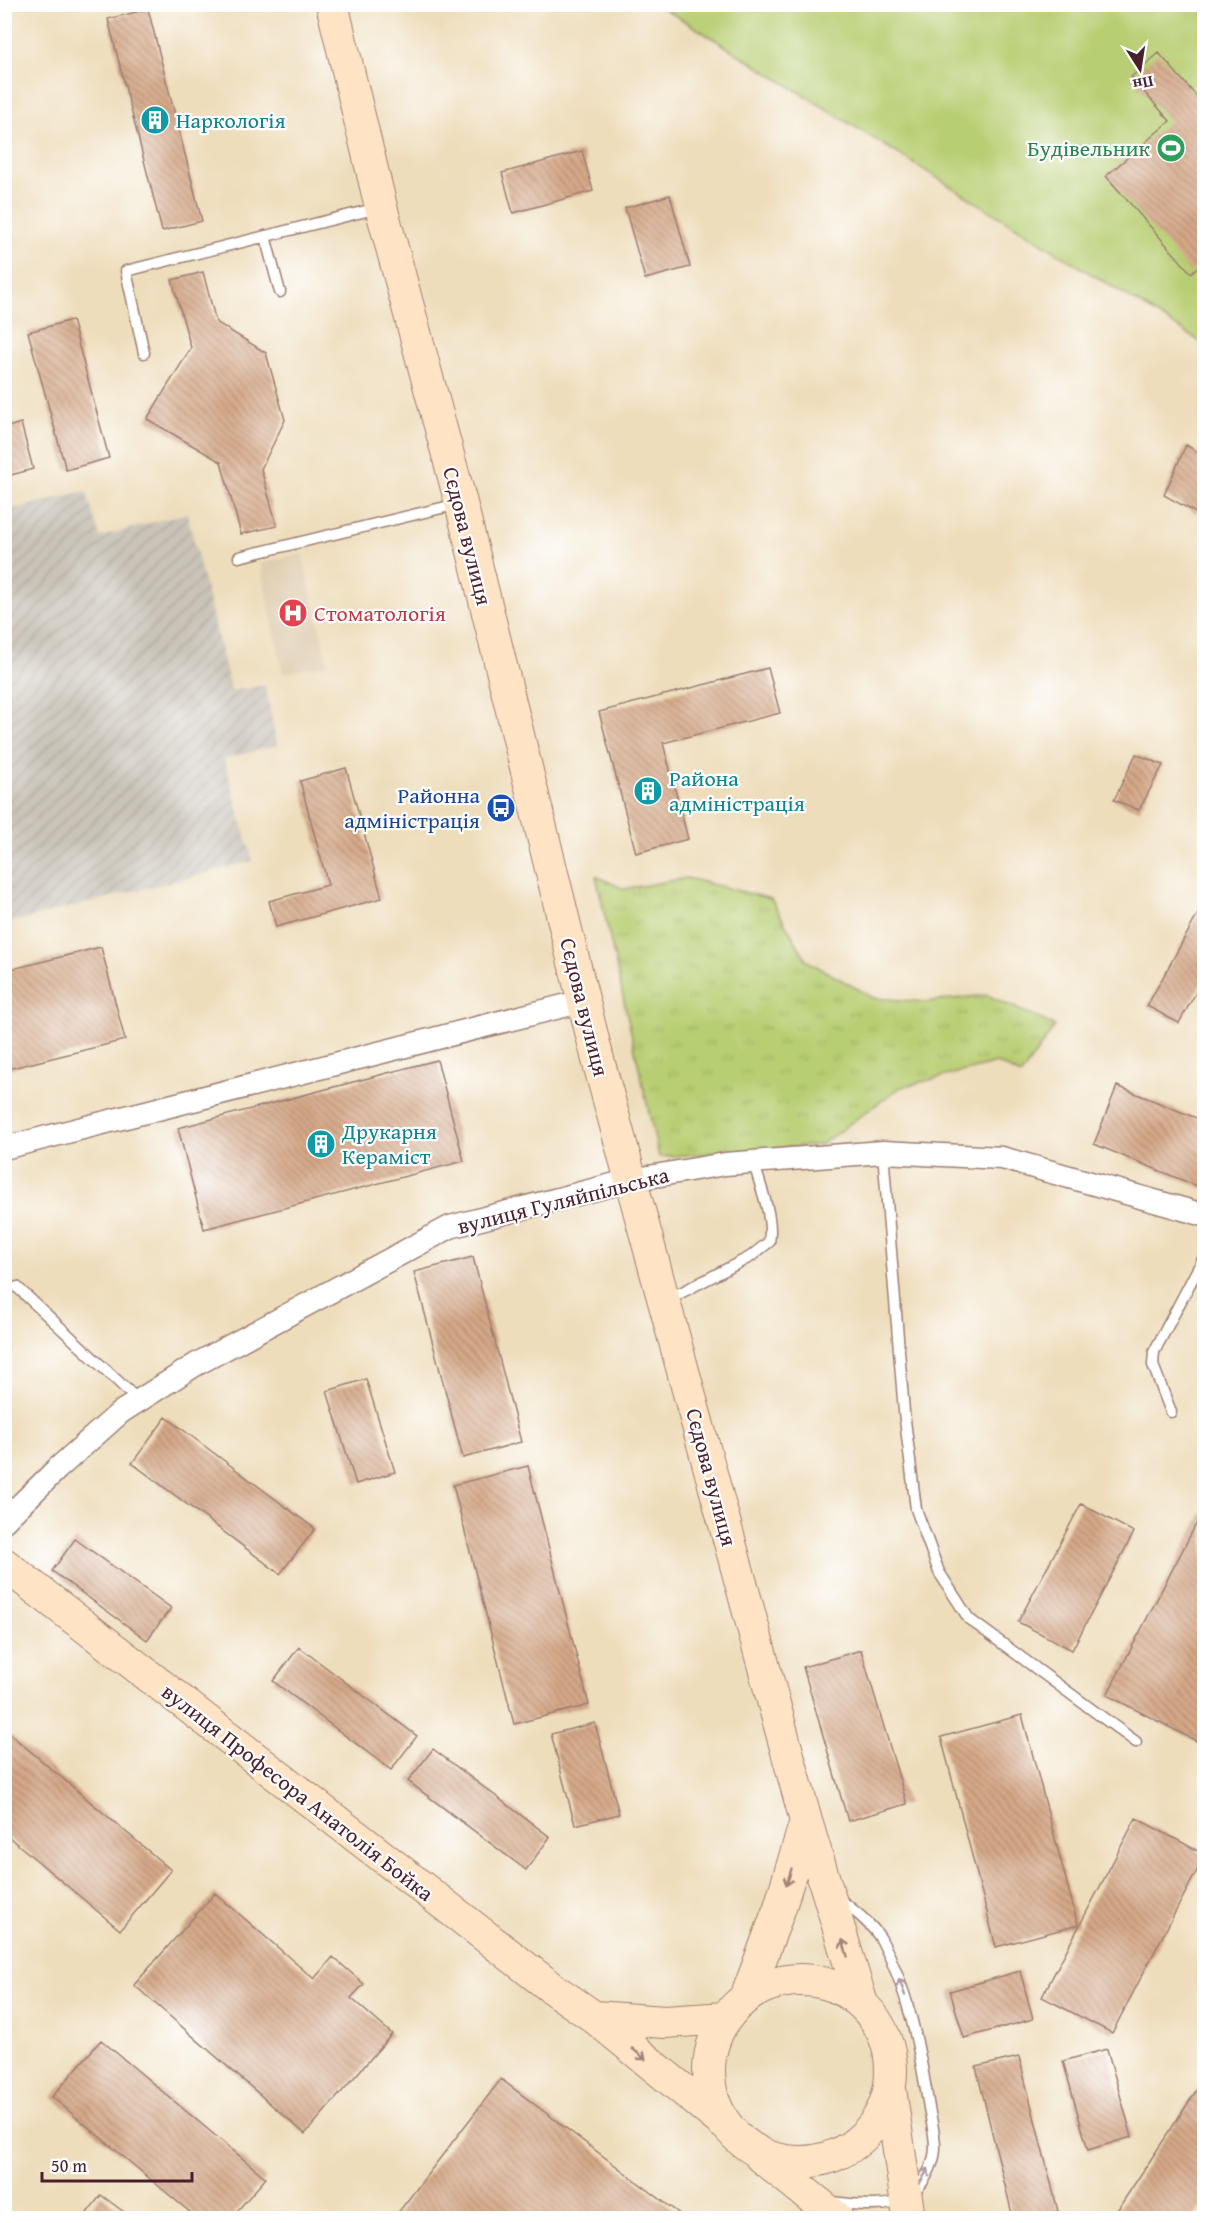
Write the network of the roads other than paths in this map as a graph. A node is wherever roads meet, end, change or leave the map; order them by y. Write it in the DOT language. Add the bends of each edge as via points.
graph roads {
  1 [pos="332,4"];
  2 [pos="381,207"];
  3 [pos="265,237"];
  4 [pos="280,292"];
  5 [pos="144,352"];
  6 [pos="461,503"];
  7 [pos="239,557"];
  8 [pos="583,1001"];
  9 [pos="4,1148"];
  10 [pos="883,1152"];
  11 [pos="754,1163"];
  12 [pos="631,1180"];
  13 [pos="1204,1215"];
  14 [pos="1204,1257"];
  15 [pos="17,1287"];
  16 [pos="664,1302"];
  17 [pos="139,1401"];
  18 [pos="1170,1412"];
  19 [pos="4,1521"];
  20 [pos="4,1564"];
  21 [pos="1136,1742"];
  22 [pos="806,1821"];
  23 [pos="827,1888"];
  24 [pos="862,2004"];
  25 [pos="736,2008"];
  26 [pos="594,2017"];
  27 [pos="890,2089"];
  28 [pos="736,2135"];
  29 [pos="907,2208"];
  30 [pos="826,2209"];
  1 -- 2 [label="street, Сєдова вулиця"];
  2 -- 3 [label="lane"];
  2 -- 6 [label="street, Сєдова вулиця"];
  3 -- 4 [label="lane"];
  3 -- 5 [label="lane" via="126,272"];
  6 -- 7 [label="lane"];
  6 -- 8 [label="street, Сєдова вулиця"];
  8 -- 9 [label="street"];
  8 -- 12 [label="street, Сєдова вулиця"];
  10 -- 11 [label="street, вулиця Гуляйпільська"];
  10 -- 13 [label="street, вулиця Гуляйпільська" via="1002,1158"];
  10 -- 21 [label="lane" via="904,1412 916,1509 939,1572 969,1619"];
  11 -- 12 [label="street, вулиця Гуляйпільська"];
  11 -- 16 [label="lane" via="769,1221 769,1242 750,1257"];
  12 -- 16 [label="street, Сєдова вулиця"];
  12 -- 17 [label="street, вулиця Гуляйпільська" via="450,1227 195,1365"];
  14 -- 18 [label="lane" via="1154,1352 1153,1365"];
  15 -- 17 [label="lane"];
  16 -- 22 [label="street, Сєдова вулиця"];
  17 -- 19 [label="street, вулиця Гуляйпільська" via="57,1469"];
  20 -- 26 [label="street, вулиця Професора Анатолія Бойка"];
  22 -- 23 [label="street, Сєдова вулиця"];
  22 -- 25 [label="street, one-way" via="780,1907"];
  24 -- 23 [label="street, Сєдова вулиця, one-way"];
  29 -- 23 [label="lane, one-way" via="927,2177 935,2148 922,2065 903,1986 880,1937"];
  24 -- 25 [label="street" via="836,1987 805,1980 774,1984"];
  24 -- 27 [label="street" via="881,2028 891,2058"];
  25 -- 26 [label="street" via="665,2022"];
  25 -- 28 [label="street" via="713,2043 709,2072 713,2099"];
  26 -- 28 [label="street, вулиця Професора Анатолія Бойка, one-way"];
  27 -- 28 [label="street" via="879,2118 858,2142 831,2157 800,2163 772,2158"];
  27 -- 29 [label="street"];
  28 -- 30 [label="street"];
  29 -- 30 [label="lane" via="887,2204"];
}
